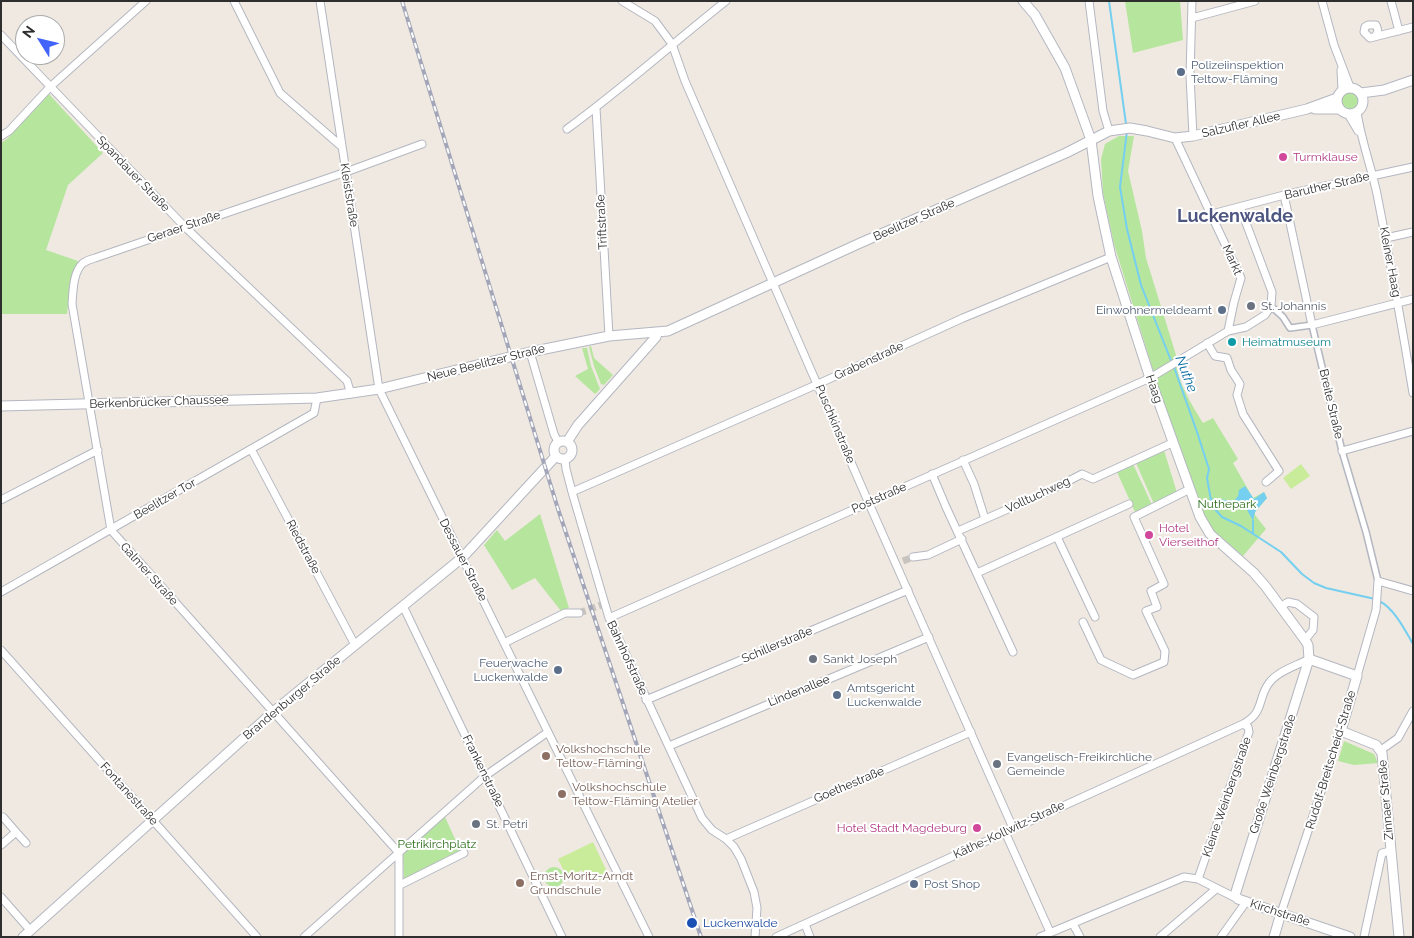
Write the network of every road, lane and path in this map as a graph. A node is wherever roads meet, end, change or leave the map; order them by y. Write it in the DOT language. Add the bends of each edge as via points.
graph roads {
  1 [pos="146,1"];
  2 [pos="234,1"];
  3 [pos="320,1"];
  4 [pos="622,1"];
  5 [pos="726,1"];
  6 [pos="1023,1"];
  7 [pos="1089,1"];
  8 [pos="1192,1"];
  9 [pos="1255,1"];
  10 [pos="1322,1"];
  11 [pos="1391,1"];
  12 [pos="1192,18"];
  13 [pos="1413,27"];
  14 [pos="1399,31"];
  15 [pos="1,35"];
  16 [pos="1374,37"];
  17 [pos="672,44"];
  18 [pos="1413,80"];
  19 [pos="50,87"];
  20 [pos="1346,89"];
  21 [pos="1362,97"];
  22 [pos="1337,98"];
  23 [pos="596,108"];
  24 [pos="1307,109"];
  25 [pos="1339,109"];
  26 [pos="1353,113"];
  27 [pos="567,129"];
  28 [pos="1109,131"];
  29 [pos="1,136"];
  30 [pos="1193,136"];
  31 [pos="1175,138"];
  32 [pos="1091,140"];
  33 [pos="422,144"];
  34 [pos="341,146"];
  35 [pos="1413,167"];
  36 [pos="346,172"];
  37 [pos="1373,176"];
  38 [pos="1284,195"];
  39 [pos="1240,207"];
  40 [pos="1212,214"];
  41 [pos="185,227"];
  42 [pos="1413,232"];
  43 [pos="1386,238"];
  44 [pos="1111,257"];
  45 [pos="774,284"];
  46 [pos="1413,299"];
  47 [pos="1398,304"];
  48 [pos="1271,306"];
  49 [pos="1312,325"];
  50 [pos="1228,331"];
  51 [pos="657,332"];
  52 [pos="609,336"];
  53 [pos="1207,343"];
  54 [pos="530,352"];
  55 [pos="1150,378"];
  56 [pos="818,384"];
  57 [pos="379,388"];
  58 [pos="1413,393"];
  59 [pos="351,394"];
  60 [pos="317,398"];
  61 [pos="89,404"];
  62 [pos="1,406"];
  63 [pos="1413,432"];
  64 [pos="562,442"];
  65 [pos="1172,443"];
  66 [pos="251,449"];
  67 [pos="98,450"];
  68 [pos="1342,451"];
  69 [pos="560,458"];
  70 [pos="963,460"];
  71 [pos="932,474"];
  72 [pos="1266,482"];
  73 [pos="1190,489"];
  74 [pos="572,492"];
  75 [pos="1,500"];
  76 [pos="869,503"];
  77 [pos="1129,504"];
  78 [pos="984,519"];
  79 [pos="110,530"];
  80 [pos="958,531"];
  81 [pos="1057,536"];
  82 [pos="962,539"];
  83 [pos="463,557"];
  84 [pos="913,557"];
  85 [pos="978,573"];
  86 [pos="1378,581"];
  87 [pos="908,590"];
  88 [pos="1413,591"];
  89 [pos="1,592"];
  90 [pos="403,606"];
  91 [pos="1280,607"];
  92 [pos="579,613"];
  93 [pos="1095,617"];
  94 [pos="609,618"];
  95 [pos="1083,622"];
  96 [pos="929,637"];
  97 [pos="1305,640"];
  98 [pos="504,643"];
  99 [pos="355,645"];
  100 [pos="1,650"];
  101 [pos="1013,652"];
  102 [pos="1309,659"];
  103 [pos="1357,676"];
  104 [pos="646,700"];
  105 [pos="1413,711"];
  106 [pos="274,712"];
  107 [pos="1243,724"];
  108 [pos="1342,731"];
  109 [pos="548,732"];
  110 [pos="971,732"];
  111 [pos="669,746"];
  112 [pos="1381,750"];
  113 [pos="485,776"];
  114 [pos="3,817"];
  115 [pos="153,821"];
  116 [pos="1013,828"];
  117 [pos="16,832"];
  118 [pos="1005,832"];
  119 [pos="726,839"];
  120 [pos="26,843"];
  121 [pos="1,845"];
  122 [pos="399,852"];
  123 [pos="1387,852"];
  124 [pos="464,853"];
  125 [pos="1198,879"];
  126 [pos="400,885"];
  127 [pos="1216,889"];
  128 [pos="1240,897"];
  129 [pos="1,898"];
  130 [pos="1281,913"];
  131 [pos="804,924"];
  132 [pos="1072,924"];
  133 [pos="1050,932"];
  134 [pos="26,934"];
  135 [pos="257,937"];
  136 [pos="304,937"];
  137 [pos="399,937"];
  138 [pos="562,937"];
  139 [pos="649,937"];
  140 [pos="755,937"];
  141 [pos="776,937"];
  142 [pos="810,937"];
  143 [pos="1040,937"];
  144 [pos="1080,937"];
  145 [pos="1160,937"];
  146 [pos="1221,937"];
  147 [pos="1274,937"];
  148 [pos="1350,937"];
  149 [pos="1364,937"];
  150 [pos="1399,937"];
  1 -- 19 [label="street"];
  2 -- 34 [label="street" via="280,93"];
  3 -- 34 [label="street, Kleiststraße"];
  4 -- 17 [label="street, Puschkinstraße" via="655,21"];
  5 -- 17 [label="street"];
  6 -- 32 [label="main road, Haag" via="1035,15 1065,68"];
  7 -- 28 [label="street" via="1103,111"];
  8 -- 12 [label="street"];
  9 -- 12 [label="street"];
  10 -- 20 [label="street"];
  11 -- 14 [label="street"];
  12 -- 30 [label="street"];
  13 -- 14 [label="street"];
  14 -- 16 [label="street"];
  15 -- 19 [label="street, Spandauer Straße"];
  17 -- 23 [label="street"];
  17 -- 45 [label="street, Puschkinstraße" via="685,81"];
  18 -- 21 [label="main road"];
  19 -- 29 [label="street"];
  19 -- 41 [label="street, Spandauer Straße"];
  20 -- 21 [label="main road" via="1358,90"];
  20 -- 22 [label="main road"];
  21 -- 26 [label="main road" via="1363,106"];
  22 -- 24 [label="main road, Salzufler Allee"];
  22 -- 25 [label="main road"];
  23 -- 27 [label="street"];
  23 -- 52 [label="street, Triftstraße"];
  24 -- 25 [label="main road, Salzufler Allee"];
  24 -- 30 [label="main road, Salzufler Allee"];
  25 -- 26 [label="main road"];
  26 -- 37 [label="street, Kleiner Haag"];
  28 -- 31 [label="main road, Beelitzer Straße" via="1127,128"];
  28 -- 32 [label="main road, Beelitzer Straße"];
  30 -- 31 [label="main road, Salzufler Allee"];
  31 -- 40 [label="street, Markt"];
  32 -- 44 [label="main road, Haag" via="1098,196"];
  32 -- 45 [label="main road, Beelitzer Straße"];
  33 -- 36 [label="street, Geraer Straße"];
  34 -- 36 [label="street, Kleiststraße"];
  35 -- 37 [label="street, Baruther Straße"];
  36 -- 41 [label="street, Geraer Straße"];
  36 -- 57 [label="street, Kleiststraße"];
  37 -- 38 [label="street, Baruther Straße"];
  37 -- 43 [label="street, Kleiner Haag"];
  38 -- 39 [label="street, Baruther Straße"];
  38 -- 49 [label="street, Breite Straße"];
  39 -- 40 [label="street, Baruther Straße"];
  39 -- 48 [label="street, Markt" via="1272,292"];
  40 -- 50 [label="street, Markt" via="1241,278"];
  41 -- 59 [label="street, Spandauer Straße" via="347,381"];
  41 -- 61 [label="street, Geraer Straße" via="82,263 73,286 72,304"];
  42 -- 43 [label="street"];
  43 -- 47 [label="street, Kleiner Haag"];
  44 -- 55 [label="main road, Haag"];
  44 -- 56 [label="street, Grabenstraße" via="963,318"];
  45 -- 51 [label="main road, Beelitzer Straße"];
  45 -- 56 [label="street, Puschkinstraße"];
  46 -- 47 [label="street"];
  47 -- 49 [label="street"];
  47 -- 58 [label="street, Kleiner Haag"];
  48 -- 49 [label="street" via="1290,328"];
  48 -- 50 [label="street" via="1266,315 1246,327"];
  49 -- 68 [label="street, Breite Straße"];
  50 -- 53 [label="street"];
  51 -- 52 [label="main road, Neue Beelitzer Straße"];
  51 -- 64 [label="main road" via="656,337"];
  52 -- 54 [label="main road, Neue Beelitzer Straße"];
  53 -- 55 [label="street"];
  53 -- 72 [label="street" via="1215,356 1227,358 1240,384 1237,395 1244,414 1279,471"];
  54 -- 57 [label="main road, Neue Beelitzer Straße"];
  54 -- 64 [label="street" via="554,434"];
  55 -- 65 [label="main road, Haag"];
  55 -- 70 [label="street, Poststraße"];
  56 -- 74 [label="street, Grabenstraße"];
  56 -- 76 [label="street, Puschkinstraße"];
  57 -- 59 [label="main road, Neue Beelitzer Straße"];
  57 -- 83 [label="street, Dessauer Straße"];
  59 -- 60 [label="main road, Neue Beelitzer Straße"];
  60 -- 61 [label="main road, Berkenbrücker Chaussee"];
  60 -- 66 [label="street, Beelitzer Tor" via="314,413"];
  61 -- 62 [label="main road, Berkenbrücker Chaussee"];
  61 -- 67 [label="street"];
  63 -- 68 [label="street"];
  64 -- 69 [label="main road" via="554,450"];
  64 -- 69 [label="main road" via="572,450 570,456"];
  65 -- 73 [label="main road, Haag"];
  65 -- 78 [label="street, Volltuchweg" via="1093,479 1082,474"];
  66 -- 79 [label="street, Beelitzer Tor"];
  66 -- 99 [label="street, Riedstraße"];
  67 -- 75 [label="street"];
  67 -- 79 [label="street"];
  68 -- 86 [label="street, Breite Straße"];
  69 -- 74 [label="street, Bahnhofstraße"];
  69 -- 83 [label="main road, Brandenburger Straße"];
  70 -- 71 [label="street, Poststraße"];
  70 -- 78 [label="street"];
  71 -- 76 [label="street, Poststraße"];
  71 -- 80 [label="street"];
  73 -- 91 [label="main road, Haag" via="1210,534 1254,573"];
  73 -- 95 [label="street" via="1134,517 1164,584 1151,591 1157,606 1146,611 1165,651 1164,662 1133,675 1100,660"];
  74 -- 94 [label="street, Bahnhofstraße"];
  76 -- 87 [label="street, Puschkinstraße" via="900,563"];
  76 -- 94 [label="street, Poststraße"];
  77 -- 81 [label="street"];
  78 -- 80 [label="street, Volltuchweg"];
  79 -- 89 [label="street, Beelitzer Tor"];
  79 -- 106 [label="street, Galmer Straße"];
  80 -- 82 [label="street"];
  81 -- 85 [label="street"];
  81 -- 93 [label="street"];
  82 -- 84 [label="street" via="928,555"];
  82 -- 85 [label="street"];
  83 -- 90 [label="main road, Brandenburger Straße"];
  83 -- 98 [label="street, Dessauer Straße"];
  85 -- 101 [label="street"];
  86 -- 88 [label="street"];
  86 -- 103 [label="street, Rudolf-Breitscheid-Straße" via="1377,604"];
  87 -- 96 [label="street, Puschkinstraße"];
  87 -- 104 [label="street, Schillerstraße"];
  90 -- 99 [label="main road, Brandenburger Straße"];
  90 -- 113 [label="street, Frankenstraße"];
  91 -- 97 [label="main road, Haag"];
  91 -- 97 [label="street" via="1288,602 1297,604 1314,617 1314,630"];
  92 -- 98 [label="street" via="565,613"];
  94 -- 104 [label="street, Bahnhofstraße"];
  96 -- 110 [label="street, Puschkinstraße"];
  96 -- 111 [label="street, Lindenallee"];
  97 -- 102 [label="main road, Haag"];
  98 -- 109 [label="street, Dessauer Straße"];
  99 -- 106 [label="main road, Brandenburger Straße"];
  100 -- 115 [label="street, Fontanestraße"];
  102 -- 103 [label="main road"];
  102 -- 107 [label="street, Kleine Weinbergstraße" via="1275,677 1268,684 1257,712"];
  102 -- 128 [label="main road, Große Weinbergstraße"];
  103 -- 108 [label="main road, Rudolf-Breitscheid-Straße"];
  104 -- 111 [label="street, Bahnhofstraße"];
  105 -- 112 [label="street" via="1398,738"];
  106 -- 115 [label="main road, Brandenburger Straße"];
  106 -- 122 [label="street, Galmer Straße"];
  107 -- 116 [label="street, Käthe-Kollwitz-Straße"];
  107 -- 125 [label="street, Kleine Weinbergstraße" via="1248,726 1249,732"];
  108 -- 112 [label="main road"];
  108 -- 130 [label="street, Rudolf-Breitscheid-Straße"];
  109 -- 113 [label="street"];
  109 -- 139 [label="street, Dessauer Straße"];
  110 -- 116 [label="street, Puschkinstraße"];
  110 -- 119 [label="street, Goethestraße"];
  111 -- 119 [label="street, Bahnhofstraße" via="702,818"];
  112 -- 123 [label="main road, Zinnaer Straße"];
  113 -- 122 [label="street"];
  113 -- 138 [label="street, Frankenstraße"];
  114 -- 117 [label="street"];
  115 -- 134 [label="main road, Brandenburger Straße"];
  115 -- 135 [label="street, Fontanestraße"];
  116 -- 118 [label="street, Käthe-Kollwitz-Straße"];
  117 -- 120 [label="street"];
  117 -- 121 [label="street"];
  118 -- 131 [label="street, Käthe-Kollwitz-Straße"];
  118 -- 133 [label="street"];
  119 -- 140 [label="street, Bahnhofstraße" via="741,859 754,892"];
  122 -- 126 [label="street"];
  122 -- 136 [label="street"];
  123 -- 149 [label="street, Zinnaer Straße" via="1382,853"];
  123 -- 150 [label="main road, Zinnaer Straße"];
  124 -- 126 [label="street"];
  125 -- 127 [label="street, Kirchstraße"];
  125 -- 132 [label="street" via="1184,877"];
  126 -- 137 [label="street"];
  127 -- 128 [label="street, Kirchstraße"];
  127 -- 145 [label="street"];
  128 -- 130 [label="main road, Kirchstraße"];
  128 -- 146 [label="street"];
  129 -- 134 [label="street"];
  130 -- 147 [label="main road, Rudolf-Breitscheid-Straße"];
  130 -- 148 [label="main road, Kirchstraße"];
  131 -- 141 [label="street, Käthe-Kollwitz-Straße"];
  131 -- 142 [label="street"];
  132 -- 133 [label="street"];
  132 -- 144 [label="street"];
  133 -- 143 [label="street"];
}
